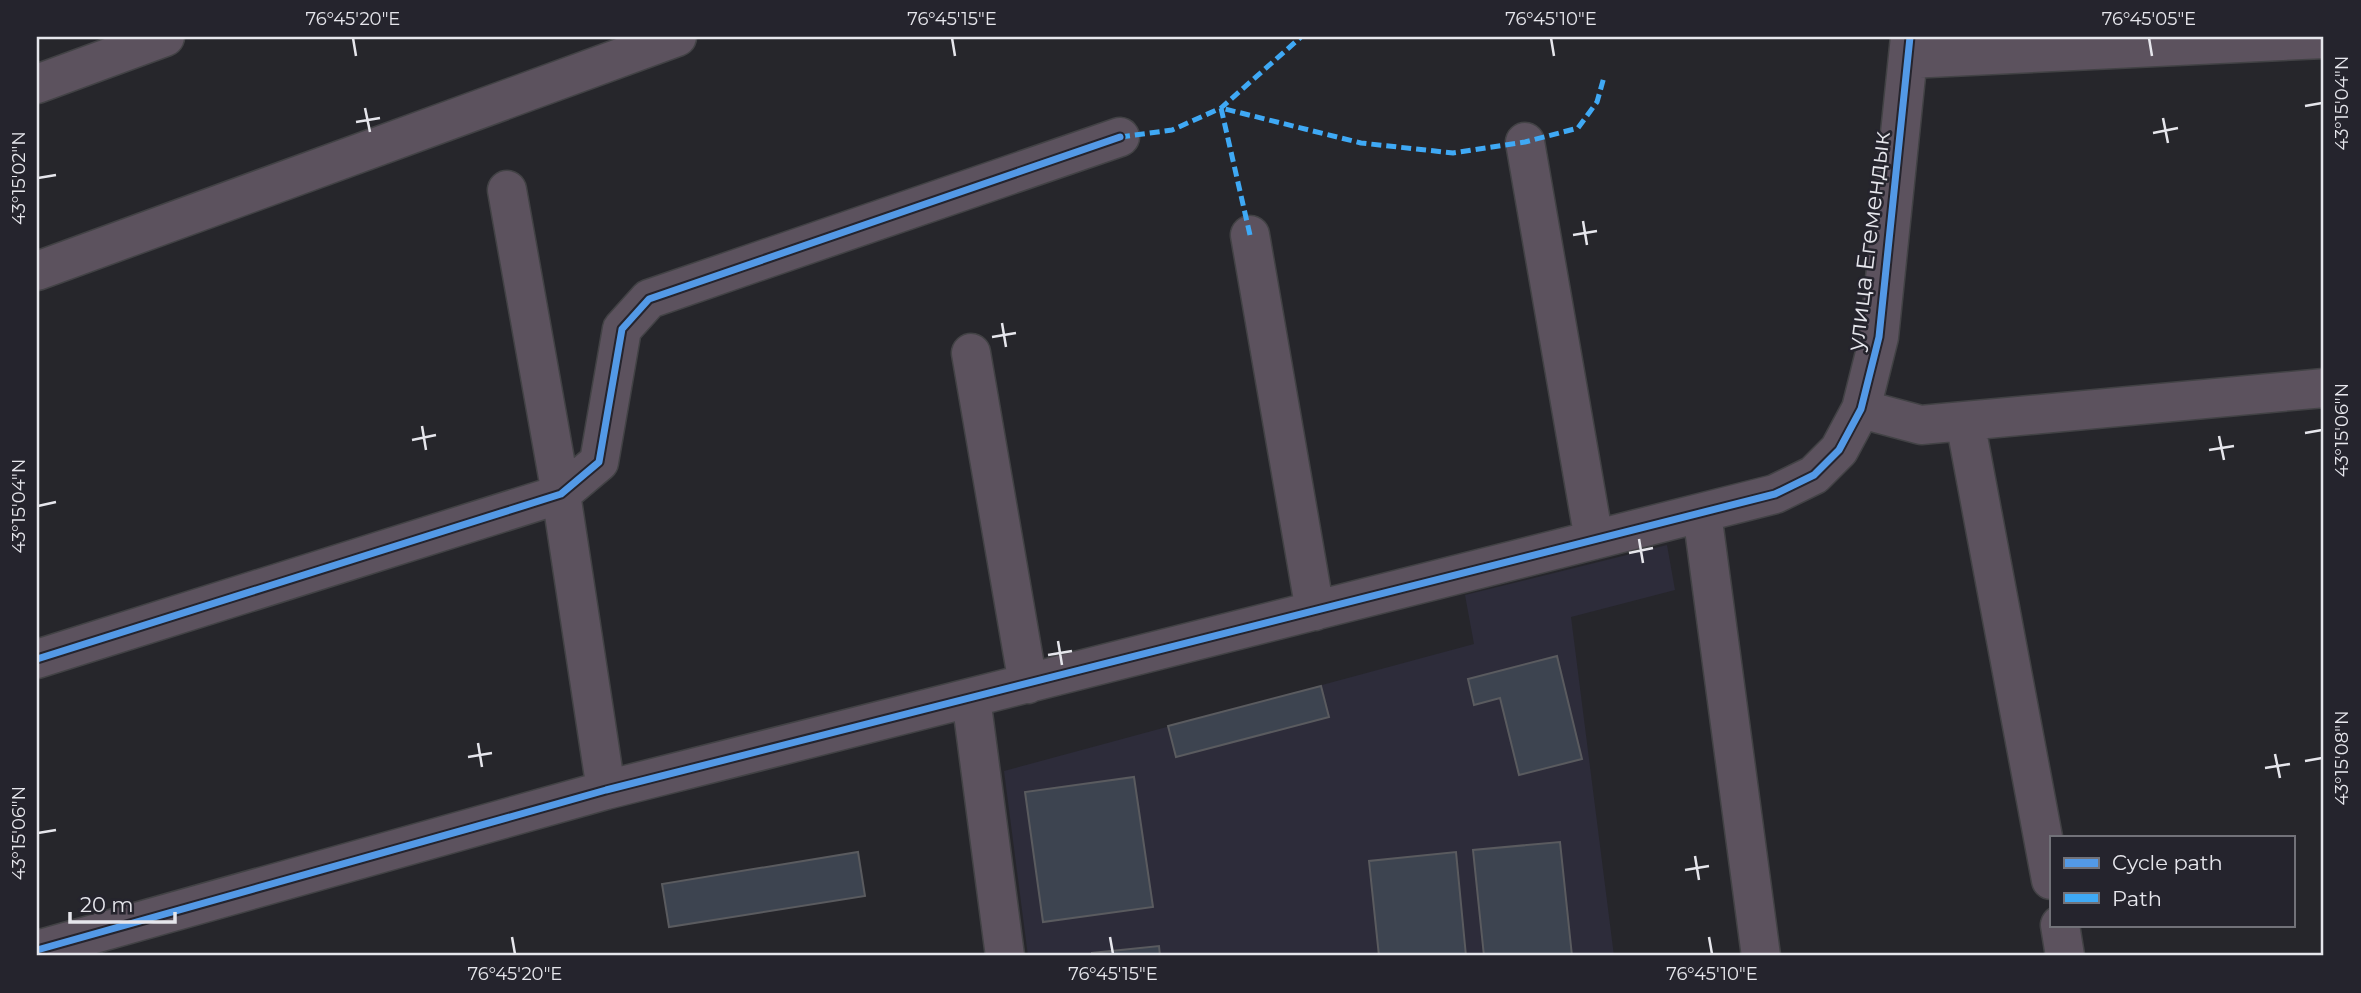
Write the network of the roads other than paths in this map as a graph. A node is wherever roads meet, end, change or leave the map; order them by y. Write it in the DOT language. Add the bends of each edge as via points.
graph roads {
  1 [pos="165,37"];
  2 [pos="677,37"];
  3 [pos="2324,39"];
  4 [pos="1910,48"];
  5 [pos="37,84"];
  6 [pos="1120,137"];
  7 [pos="1525,142"];
  8 [pos="507,191"];
  9 [pos="1250,235"];
  10 [pos="37,271"];
  11 [pos="971,353"];
  12 [pos="2324,388"];
  13 [pos="1861,409"];
  14 [pos="1965,421"];
  15 [pos="561,494"];
  16 [pos="1702,513"];
  17 [pos="1594,540"];
  18 [pos="1315,611"];
  19 [pos="37,659"];
  20 [pos="1028,684"];
  21 [pos="971,698"];
  22 [pos="606,790"];
  23 [pos="2050,875"];
  24 [pos="2060,926"];
  25 [pos="37,950"];
  26 [pos="1005,956"];
  27 [pos="1761,956"];
  28 [pos="2066,956"];
  1 -- 5 [label="street"];
  2 -- 10 [label="street"];
  3 -- 4 [label="street"];
  4 -- 13 [label="street, улица Егемендык" via="1880,337"];
  6 -- 15 [label="street" via="649,299 622,329 599,462"];
  7 -- 17 [label="street"];
  8 -- 15 [label="street"];
  9 -- 18 [label="street"];
  11 -- 20 [label="street"];
  12 -- 14 [label="street"];
  13 -- 14 [label="street" via="1921,425"];
  13 -- 16 [label="street, улица Егемендык" via="1839,450 1814,475 1775,494"];
  14 -- 23 [label="street"];
  15 -- 19 [label="street"];
  15 -- 22 [label="street"];
  16 -- 17 [label="street, улица Егемендык"];
  16 -- 27 [label="street"];
  17 -- 18 [label="street, улица Егемендык"];
  18 -- 20 [label="street, улица Егемендык"];
  20 -- 21 [label="street, улица Егемендык"];
  21 -- 22 [label="street, улица Егемендык"];
  21 -- 26 [label="street"];
  22 -- 25 [label="street, улица Егемендык"];
  24 -- 28 [label="street"];
}
